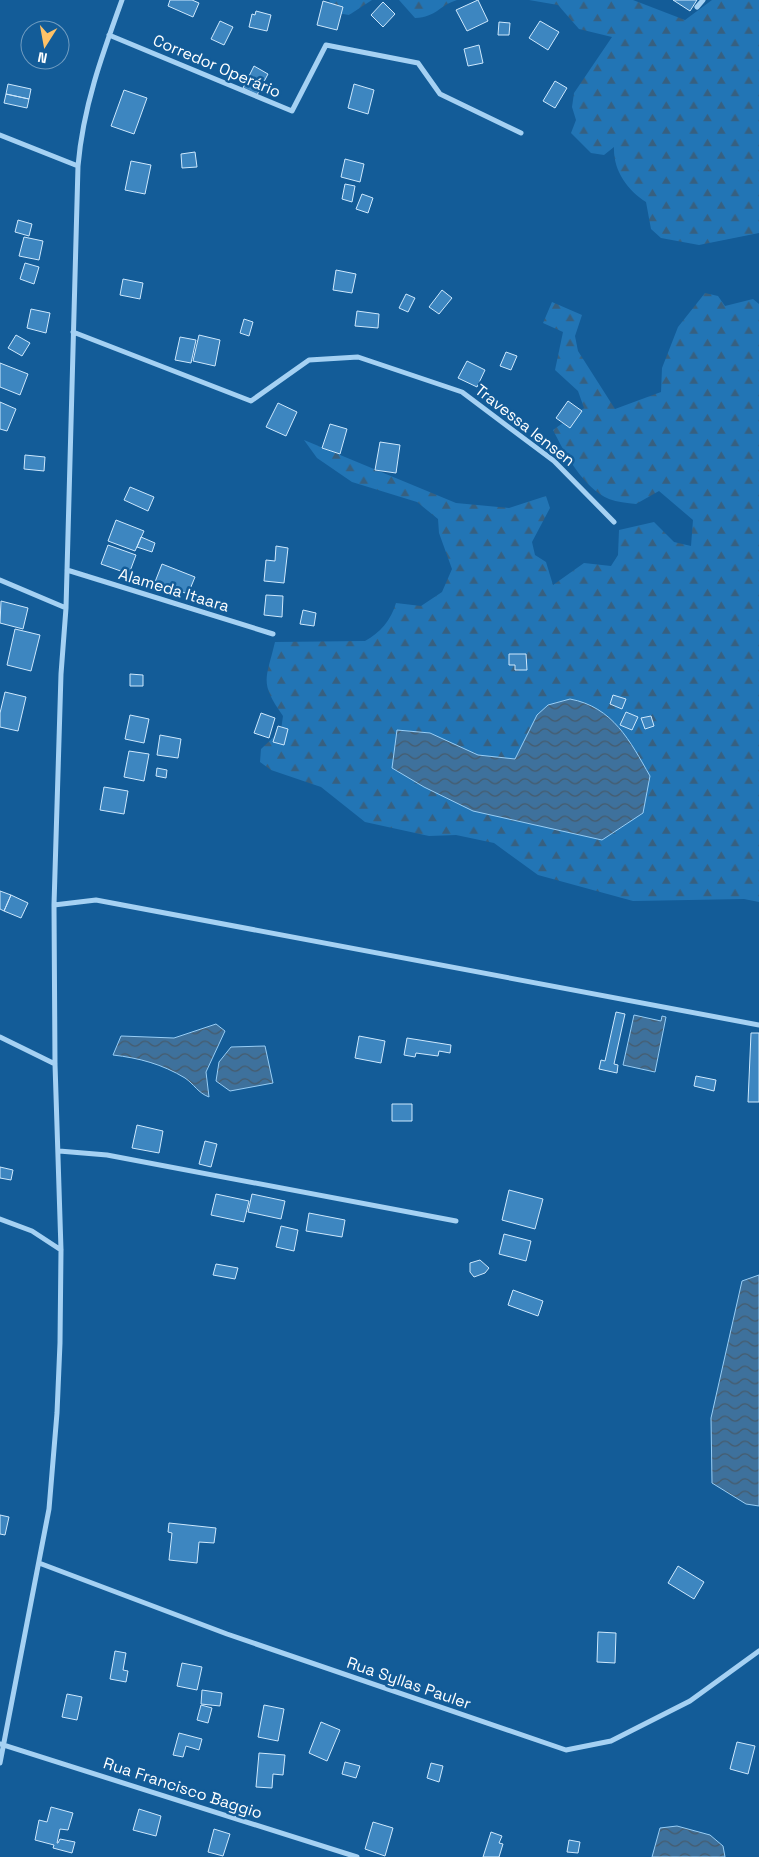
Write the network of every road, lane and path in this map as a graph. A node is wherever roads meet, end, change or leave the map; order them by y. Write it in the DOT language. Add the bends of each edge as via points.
graph roads {
  1 [pos="122,0"];
  2 [pos="703,0"];
  3 [pos="697,7"];
  4 [pos="109,35"];
  5 [pos="521,133"];
  6 [pos="0,135"];
  7 [pos="78,166"];
  8 [pos="73,332"];
  9 [pos="614,522"];
  10 [pos="67,570"];
  11 [pos="0,580"];
  12 [pos="66,608"];
  13 [pos="273,634"];
  14 [pos="54,905"];
  15 [pos="759,1025"];
  16 [pos="0,1036"];
  17 [pos="55,1064"];
  18 [pos="59,1151"];
  19 [pos="0,1219"];
  20 [pos="456,1221"];
  21 [pos="61,1250"];
  22 [pos="38,1563"];
  23 [pos="759,1651"];
  24 [pos="2,1745"];
  25 [pos="0,1763"];
  26 [pos="357,1857"];
  1 -- 4 [label="street"];
  2 -- 3 [label="street"];
  4 -- 5 [label="street, Corredor Operário" via="292,111 326,45 418,63 440,94"];
  4 -- 7 [label="street" via="98,62 83,120"];
  6 -- 7 [label="street"];
  7 -- 8 [label="street"];
  8 -- 9 [label="street, Travessa Iensen" via="251,401 309,360 358,357 462,392 554,461"];
  8 -- 10 [label="street"];
  10 -- 12 [label="street"];
  10 -- 13 [label="street, Alameda Itaara"];
  11 -- 12 [label="street"];
  12 -- 14 [label="street"];
  14 -- 15 [label="street" via="96,900"];
  14 -- 17 [label="street"];
  16 -- 17 [label="street"];
  17 -- 18 [label="street"];
  18 -- 20 [label="street" via="107,1155"];
  18 -- 21 [label="street"];
  19 -- 21 [label="street" via="32,1232"];
  21 -- 22 [label="street" via="54,1456 49,1509"];
  22 -- 23 [label="street, Rua Syllas Pauler" via="227,1634 566,1750 611,1741 690,1701"];
  22 -- 24 [label="street"];
  24 -- 25 [label="street"];
  24 -- 26 [label="street, Rua Francisco Baggio"];
}
